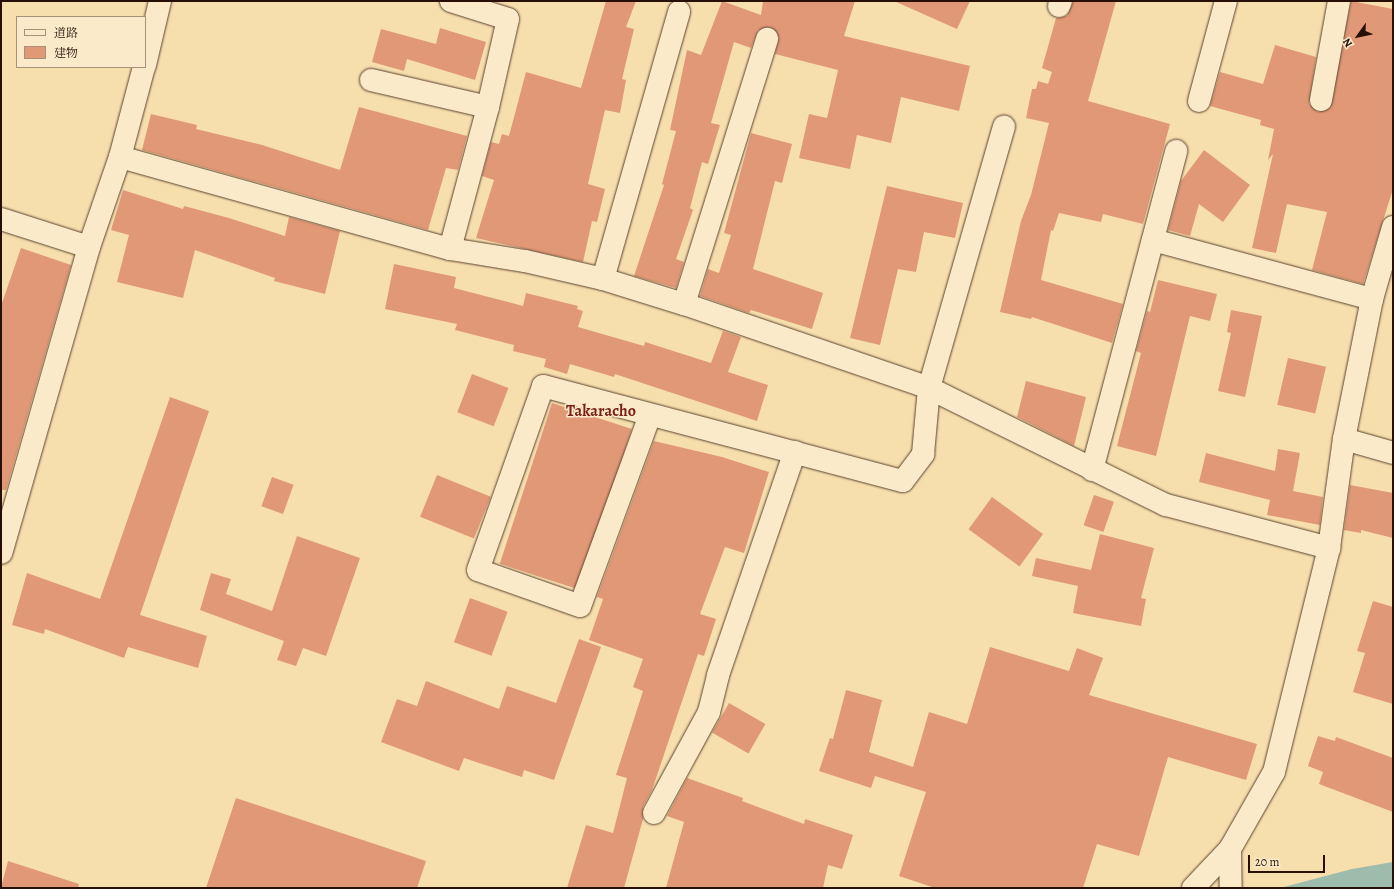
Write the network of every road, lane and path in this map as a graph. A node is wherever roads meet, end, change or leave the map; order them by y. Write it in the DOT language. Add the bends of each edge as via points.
graph roads {
  1 [pos="160,1"];
  2 [pos="451,1"];
  3 [pos="1226,1"];
  4 [pos="1339,1"];
  5 [pos="679,12"];
  6 [pos="767,39"];
  7 [pos="146,62"];
  8 [pos="144,68"];
  9 [pos="371,80"];
  10 [pos="1199,100"];
  11 [pos="1322,100"];
  12 [pos="488,107"];
  13 [pos="1004,127"];
  14 [pos="1176,151"];
  15 [pos="120,157"];
  16 [pos="1,219"];
  17 [pos="1393,227"];
  18 [pos="1153,240"];
  19 [pos="89,247"];
  20 [pos="450,249"];
  21 [pos="603,279"];
  22 [pos="1372,299"];
  23 [pos="684,304"];
  24 [pos="929,388"];
  25 [pos="650,415"];
  26 [pos="1344,439"];
  27 [pos="795,452"];
  28 [pos="1393,454"];
  29 [pos="1092,470"];
  30 [pos="1330,548"];
  31 [pos="1,553"];
  32 [pos="654,813"];
  33 [pos="1230,849"];
  34 [pos="1192,888"];
  35 [pos="1231,888"];
  1 -- 7 [label="street"];
  2 -- 12 [label="street" via="508,19"];
  3 -- 10 [label="street"];
  4 -- 11 [label="street"];
  5 -- 21 [label="street"];
  6 -- 23 [label="street"];
  8 -- 15 [label="street"];
  9 -- 12 [label="street"];
  12 -- 20 [label="street"];
  13 -- 24 [label="street"];
  14 -- 18 [label="street"];
  15 -- 19 [label="street"];
  15 -- 20 [label="street"];
  16 -- 19 [label="street"];
  17 -- 22 [label="street"];
  18 -- 22 [label="street"];
  18 -- 29 [label="street"];
  19 -- 31 [label="street"];
  20 -- 21 [label="street" via="525,260"];
  21 -- 23 [label="street"];
  22 -- 26 [label="street"];
  23 -- 24 [label="street"];
  24 -- 27 [label="street" via="923,454 903,480"];
  24 -- 29 [label="street"];
  25 -- 25 [label="street" via="543,386 478,570 580,606"];
  25 -- 27 [label="street"];
  26 -- 28 [label="street"];
  26 -- 30 [label="street"];
  27 -- 32 [label="street" via="718,675 709,712"];
  29 -- 30 [label="street" via="1166,505"];
  30 -- 33 [label="street" via="1274,772"];
  33 -- 34 [label="street"];
  33 -- 35 [label="street"];
}
